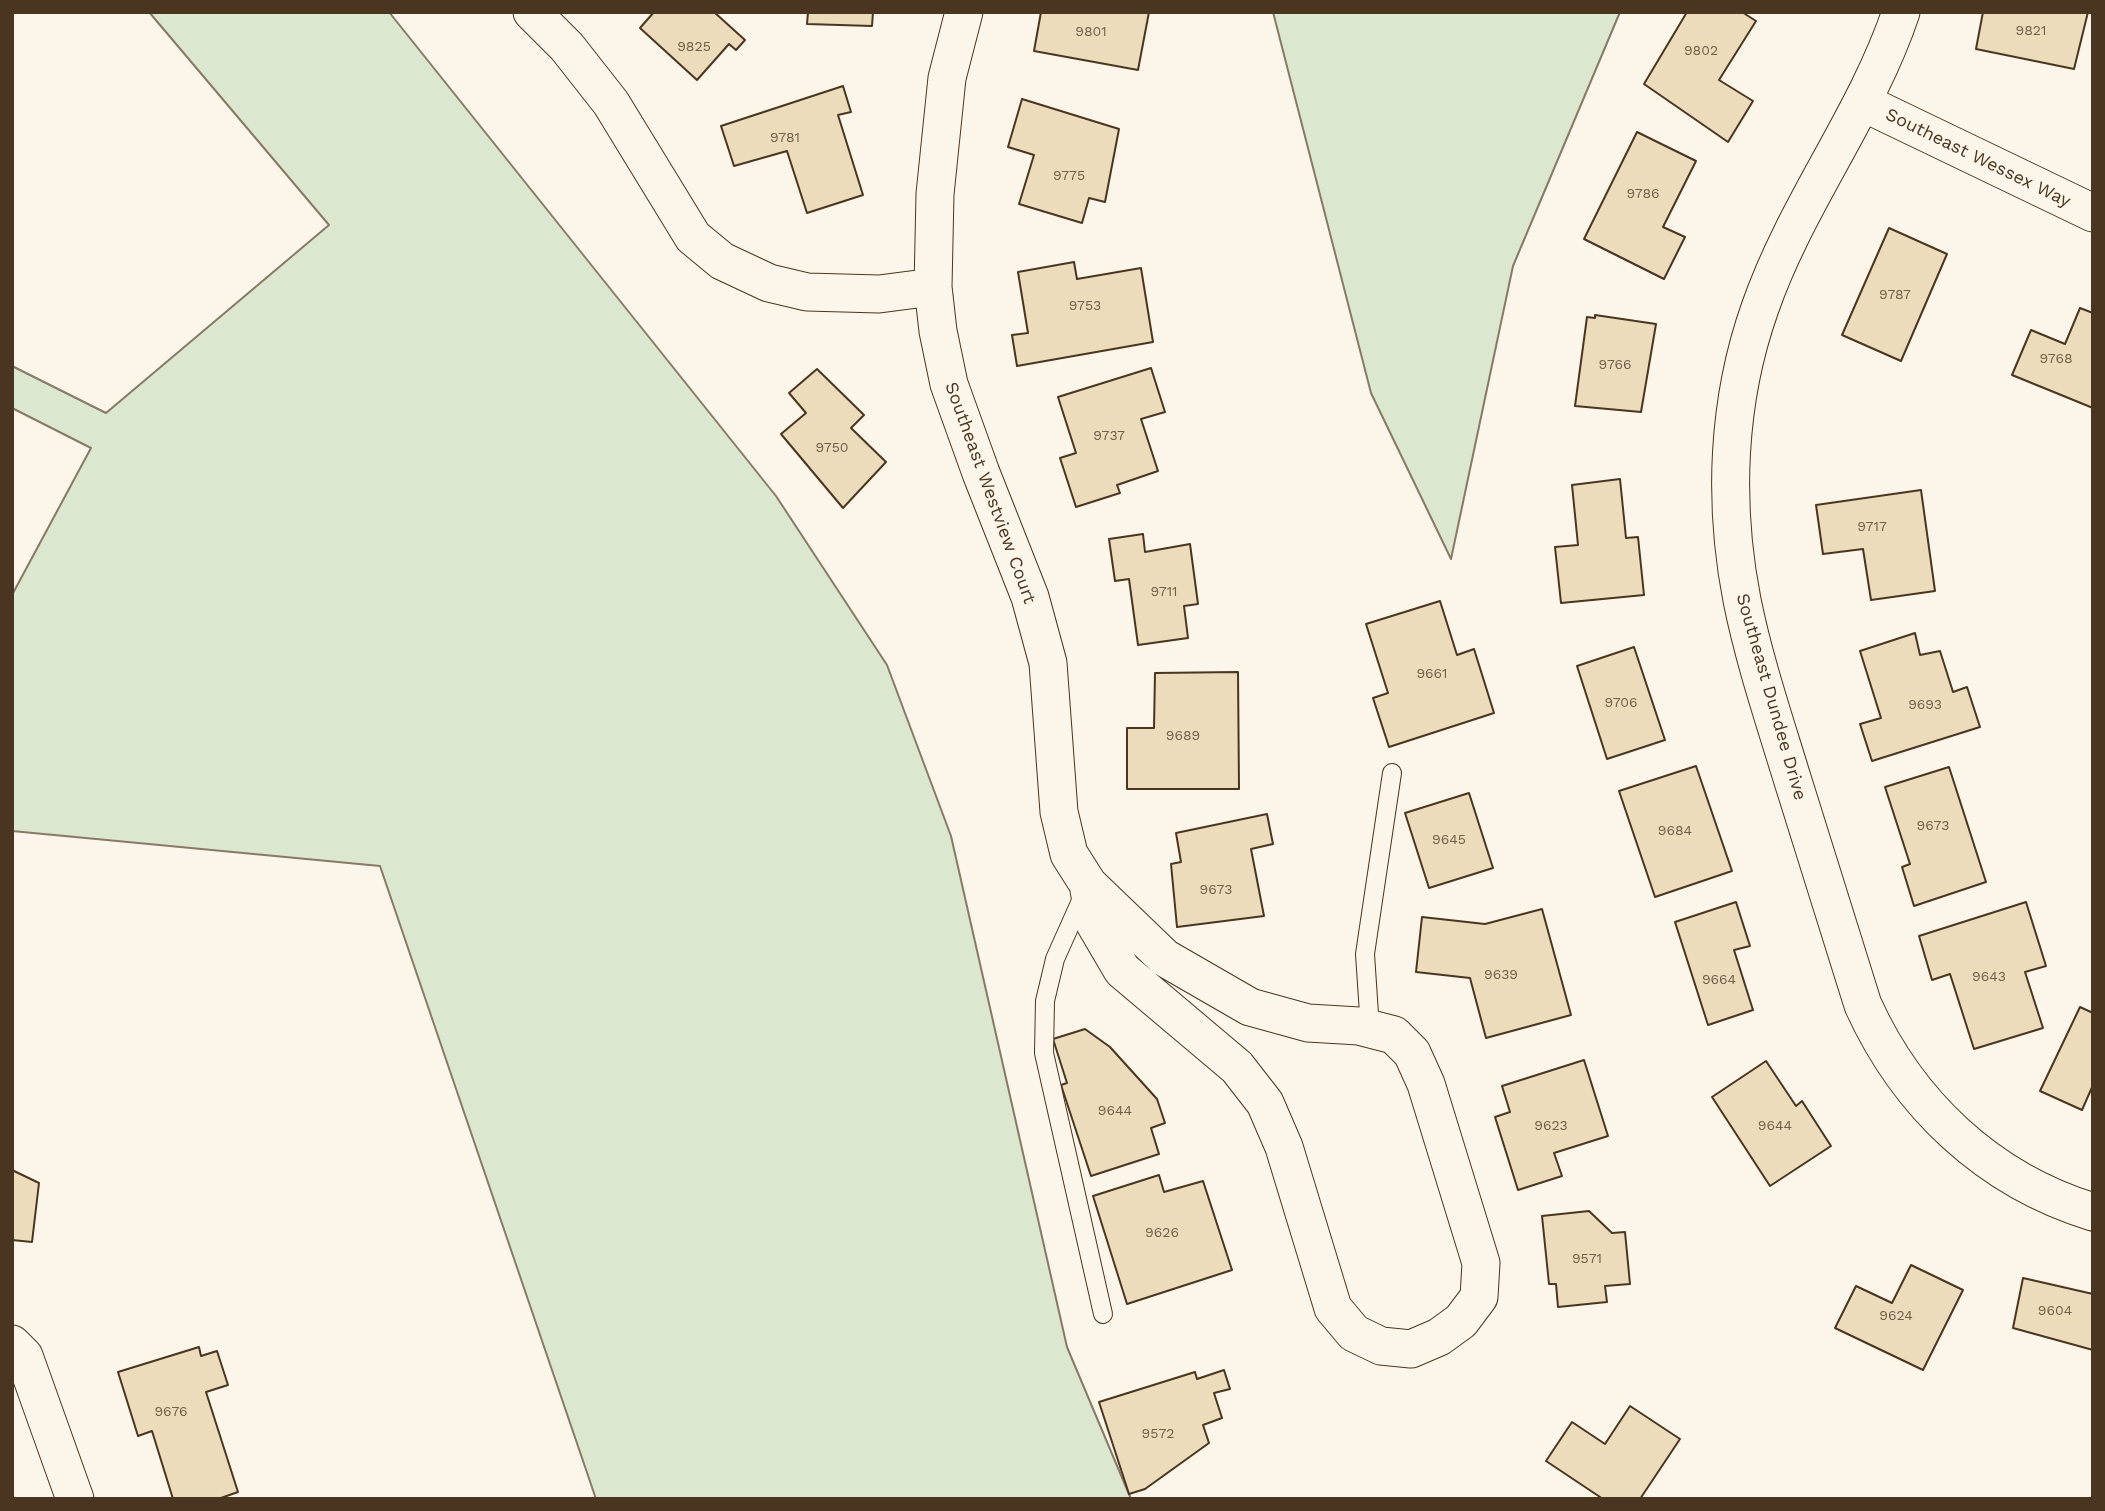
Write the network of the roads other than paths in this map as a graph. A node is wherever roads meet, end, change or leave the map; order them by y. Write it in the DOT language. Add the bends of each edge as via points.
graph roads {
  1 [pos="532,12"];
  2 [pos="964,12"];
  3 [pos="1901,12"];
  4 [pos="1863,102"];
  5 [pos="2093,213"];
  6 [pos="933,288"];
  7 [pos="1392,773"];
  8 [pos="1088,884"];
  9 [pos="1370,1029"];
  10 [pos="2093,1212"];
  11 [pos="1103,1314"];
  12 [pos="12,1344"];
  13 [pos="75,1499"];
  1 -- 6 [label="street" via="611,103 693,237 722,261 769,282 807,292 879,294"];
  2 -- 6 [label="street, Southeast Westview Court" via="940,129"];
  3 -- 4 [label="street, Southeast Dundee Drive"];
  4 -- 5 [label="street, Southeast Wessex Way"];
  4 -- 10 [label="street, Southeast Dundee Drive" via="1782,255 1745,358 1730,476 1732,535 1742,601 1863,1005 1878,1039 1932,1112 1993,1166 2058,1200"];
  6 -- 8 [label="street, Southeast Westview Court" via="949,384 1030,597 1048,663 1059,812 1069,854"];
  7 -- 9 [label="lane" via="1365,954"];
  8 -- 9 [label="street, Southeast Westview Court" via="1166,958 1250,1007 1308,1023"];
  8 -- 9 [label="street, Southeast Westview Court" via="1096,924 1122,971 1237,1068 1265,1103 1284,1147 1334,1308 1354,1333 1381,1346 1411,1349 1461,1321 1479,1297 1481,1263 1426,1084 1412,1053 1394,1035"];
  8 -- 11 [label="lane" via="1055,959 1045,1001 1044,1053"];
  12 -- 13 [label="street" via="24,1356"];
}
